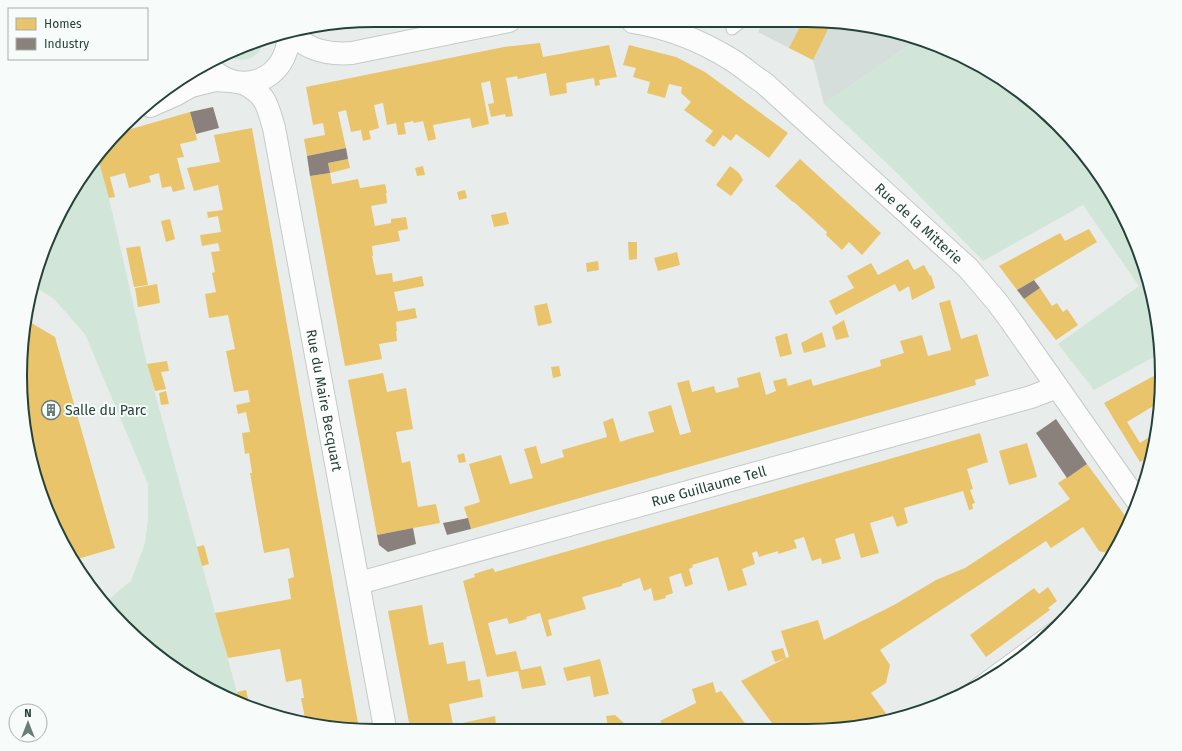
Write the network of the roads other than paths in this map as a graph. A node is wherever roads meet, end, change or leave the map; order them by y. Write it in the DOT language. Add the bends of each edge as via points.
graph roads {
  1 [pos="480,27"];
  2 [pos="657,27"];
  3 [pos="735,27"];
  4 [pos="732,29"];
  5 [pos="295,37"];
  6 [pos="288,38"];
  7 [pos="211,68"];
  8 [pos="236,82"];
  9 [pos="160,102"];
  10 [pos="1057,387"];
  11 [pos="1134,496"];
  12 [pos="359,583"];
  13 [pos="384,724"];
  1 -- 5 [label="street" via="340,54 312,49"];
  2 -- 10 [label="street, Rue de la Mitterie" via="682,34 708,46 764,84 968,268 997,302"];
  3 -- 4 [label="lane"];
  6 -- 8 [label="street" via="285,54 269,75 250,83"];
  7 -- 8 [label="street, Rue du Maire Becquart" via="216,74"];
  8 -- 9 [label="street" via="215,80 197,84"];
  8 -- 12 [label="street, Rue du Maire Becquart" via="252,87 261,94 266,101 274,128"];
  10 -- 11 [label="street, Rue de la Mitterie"];
  10 -- 12 [label="street, Rue Guillaume Tell" via="1031,397"];
  12 -- 13 [label="street, Rue du Maire Becquart"];
}
